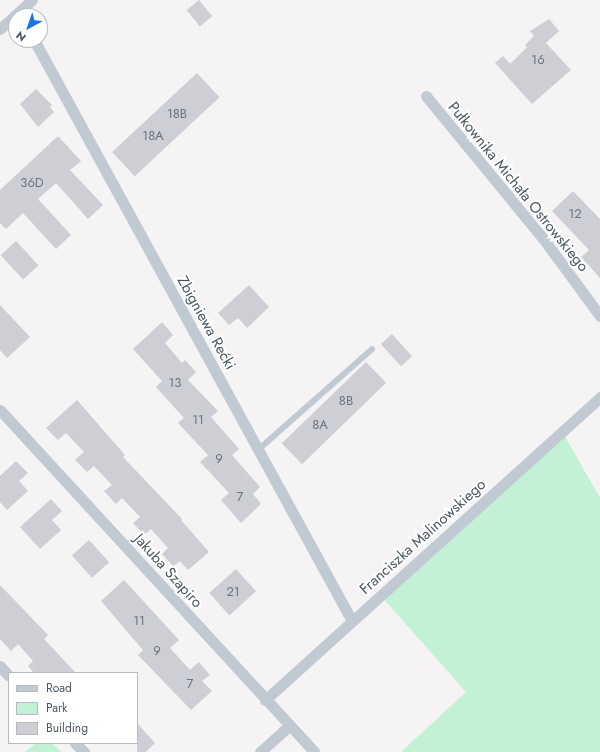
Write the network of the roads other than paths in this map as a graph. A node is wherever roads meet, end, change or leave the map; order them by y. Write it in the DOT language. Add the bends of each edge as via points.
graph roads {
  1 [pos="32,0"];
  2 [pos="25,8"];
  3 [pos="8,23"];
  4 [pos="0,29"];
  5 [pos="38,48"];
  6 [pos="426,96"];
  7 [pos="600,316"];
  8 [pos="372,349"];
  9 [pos="600,397"];
  10 [pos="0,410"];
  11 [pos="258,450"];
  12 [pos="352,621"];
  13 [pos="0,666"];
  14 [pos="8,675"];
  15 [pos="265,700"];
  16 [pos="289,726"];
  17 [pos="76,744"];
  18 [pos="84,752"];
  19 [pos="260,752"];
  20 [pos="314,752"];
  1 -- 2 [label="street"];
  3 -- 4 [label="street"];
  5 -- 11 [label="street, Zbigniewa Rećki"];
  6 -- 7 [label="street, Pułkownika Michała Ostrowskiego" via="542,237"];
  8 -- 11 [label="lane"];
  9 -- 12 [label="street, Franciszka Malinowskiego"];
  10 -- 15 [label="street, Jakuba Szapiro"];
  11 -- 12 [label="street, Zbigniewa Rećki"];
  12 -- 15 [label="street, Franciszka Malinowskiego"];
  13 -- 14 [label="street"];
  15 -- 16 [label="street, Jakuba Szapiro"];
  16 -- 19 [label="street"];
  16 -- 20 [label="street, Jakuba Szapiro"];
  17 -- 18 [label="street"];
}
